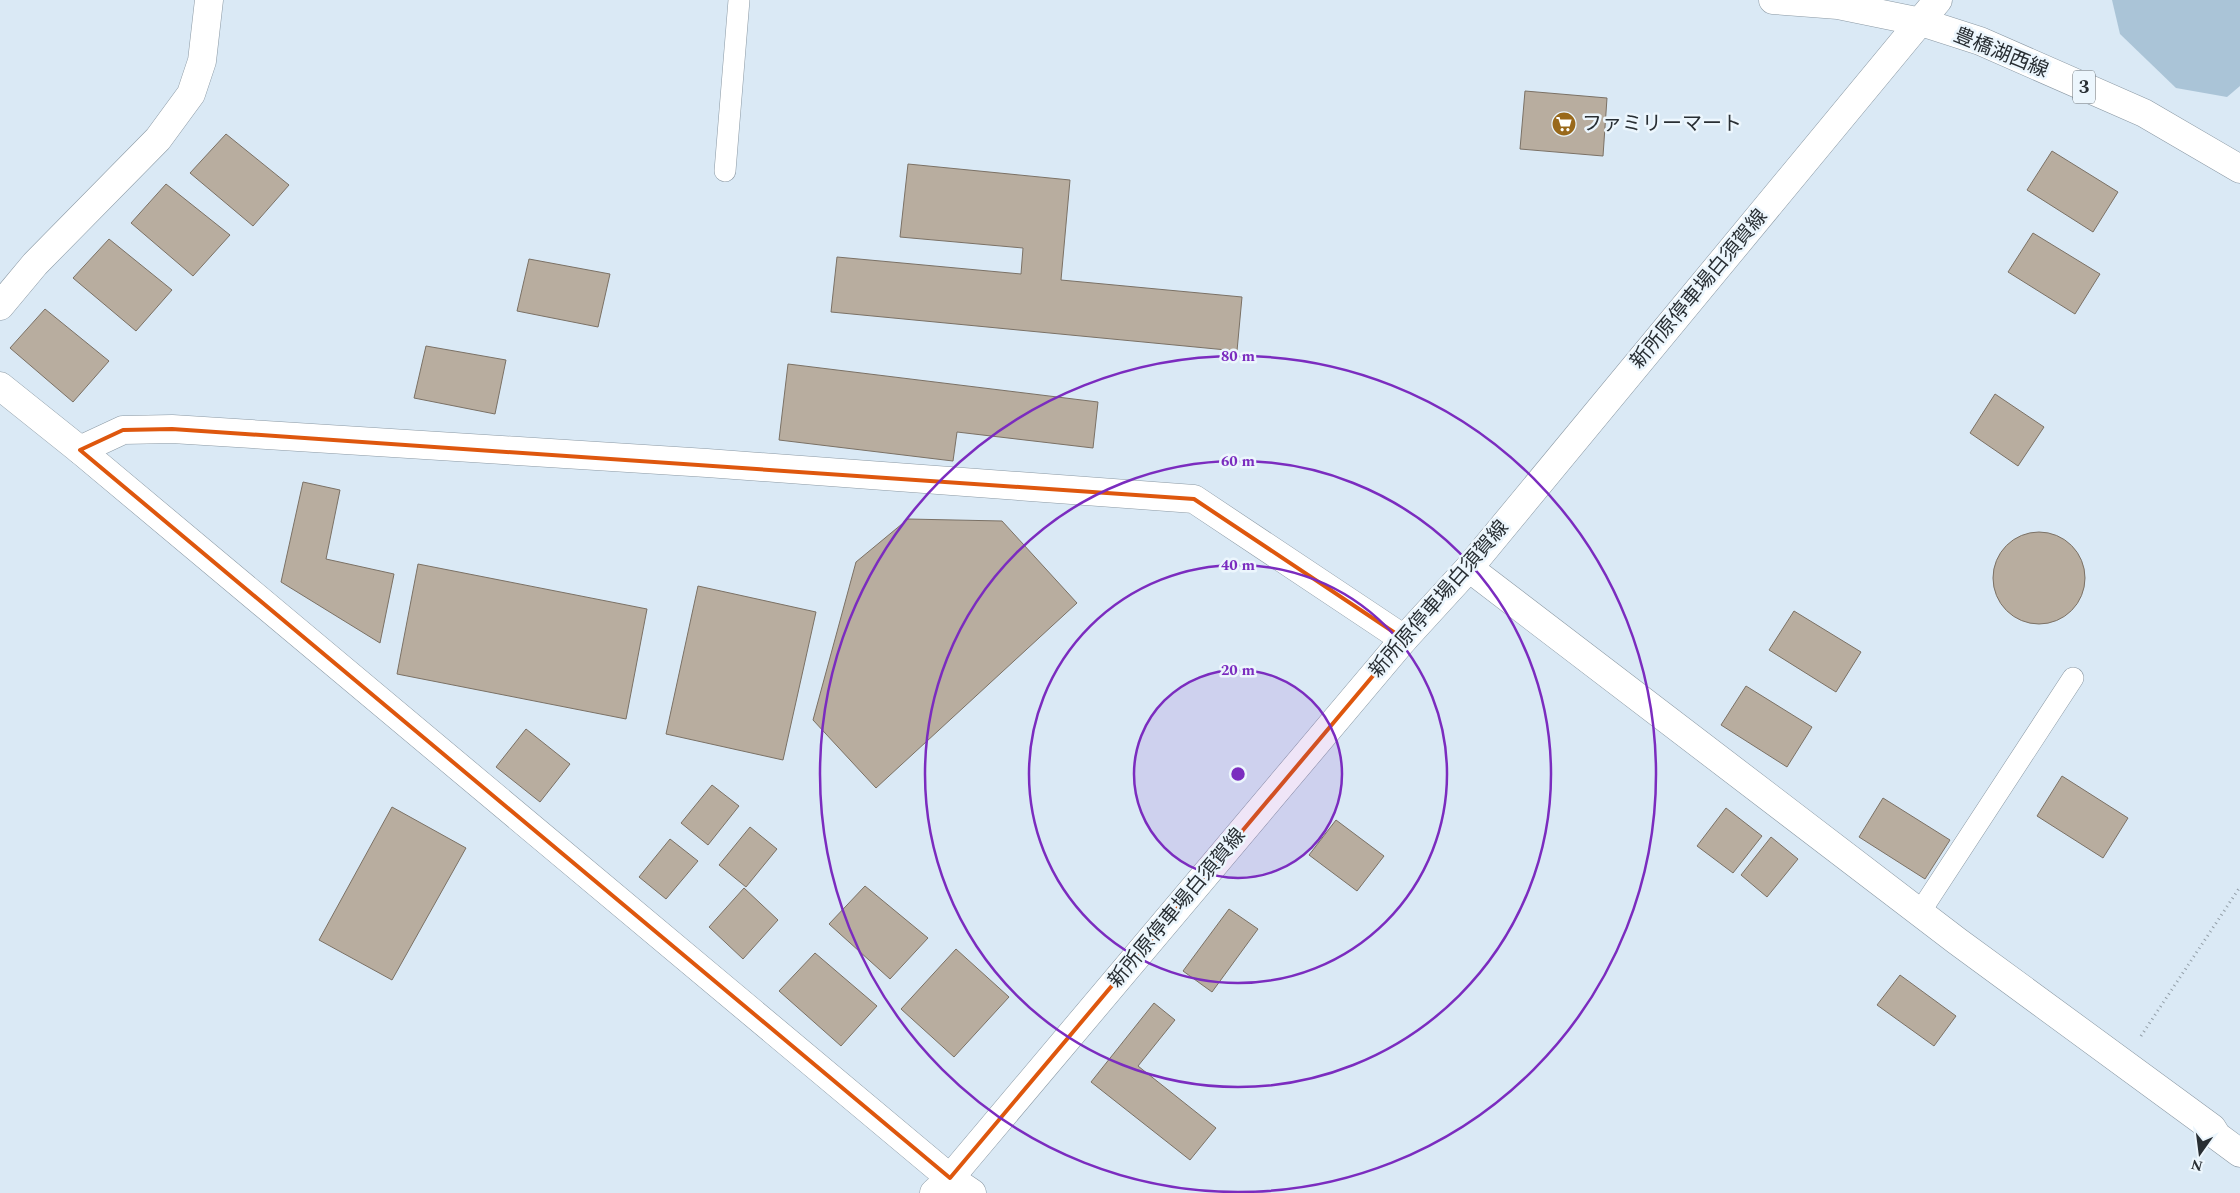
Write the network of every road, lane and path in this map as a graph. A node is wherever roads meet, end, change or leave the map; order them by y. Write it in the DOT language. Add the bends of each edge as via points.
graph roads {
  1 [pos="209,0"];
  2 [pos="739,0"];
  3 [pos="1773,0"];
  4 [pos="1938,0"];
  5 [pos="1921,22"];
  6 [pos="2240,169"];
  7 [pos="725,171"];
  8 [pos="0,306"];
  9 [pos="0,386"];
  10 [pos="80,450"];
  11 [pos="1469,568"];
  12 [pos="1404,639"];
  13 [pos="2073,678"];
  14 [pos="2240,886"];
  15 [pos="1920,912"];
  16 [pos="2123,1063"];
  17 [pos="2240,1153"];
  18 [pos="952,1188"];
  1 -- 8 [label="street" via="202,61 191,94 158,139 35,264"];
  2 -- 7 [label="lane"];
  3 -- 5 [label="street, 豊橋湖西線 / 3" via="1838,5"];
  4 -- 5 [label="street, 新所原停車場白須賀線"];
  5 -- 6 [label="street, 豊橋湖西線 / 3" via="1980,41 2144,113"];
  5 -- 11 [label="street, 新所原停車場白須賀線"];
  9 -- 10 [label="street"];
  10 -- 12 [label="street" via="123,430 172,429 707,463 1194,499"];
  10 -- 18 [label="street"];
  11 -- 12 [label="street, 新所原停車場白須賀線"];
  11 -- 15 [label="street"];
  12 -- 18 [label="street, 新所原停車場白須賀線"];
  13 -- 15 [label="lane"];
  14 -- 16 [label="path"];
  15 -- 16 [label="street"];
  16 -- 17 [label="street" via="2212,1128 2217,1136"];
}
